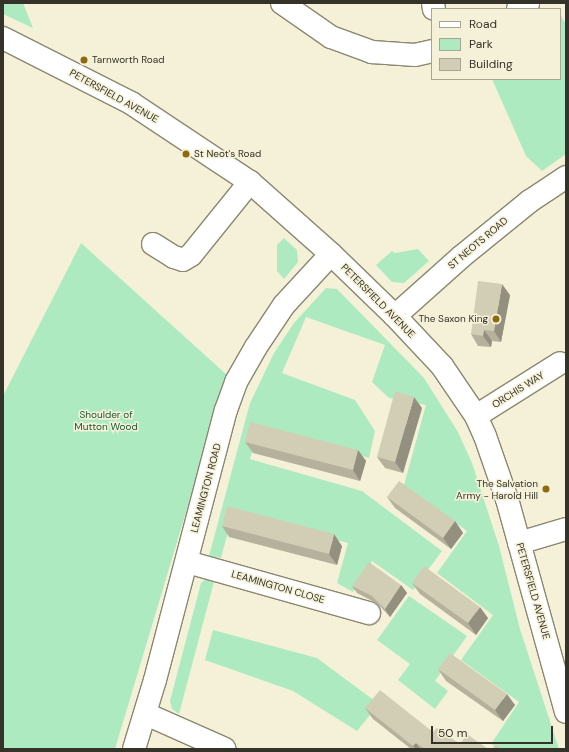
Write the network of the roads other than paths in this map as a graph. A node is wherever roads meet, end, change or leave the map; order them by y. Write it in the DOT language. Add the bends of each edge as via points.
graph roads {
  1 [pos="282,3"];
  2 [pos="3,38"];
  3 [pos="431,51"];
  4 [pos="566,176"];
  5 [pos="250,182"];
  6 [pos="153,244"];
  7 [pos="331,254"];
  8 [pos="395,316"];
  9 [pos="560,363"];
  10 [pos="476,416"];
  11 [pos="566,529"];
  12 [pos="519,543"];
  13 [pos="186,562"];
  14 [pos="369,613"];
  15 [pos="566,712"];
  16 [pos="146,714"];
  17 [pos="134,749"];
  18 [pos="225,749"];
  1 -- 3 [label="street" via="331,37 372,52 415,55"];
  2 -- 5 [label="street, PETERSFIELD AVENUE" via="131,103"];
  4 -- 8 [label="street, ST NEOTS ROAD" via="460,257"];
  5 -- 6 [label="street" via="191,255 183,260"];
  5 -- 7 [label="street, PETERSFIELD AVENUE"];
  7 -- 8 [label="street, PETERSFIELD AVENUE"];
  7 -- 13 [label="street, LEAMINGTON ROAD" via="284,305 261,337 236,382 226,410"];
  8 -- 10 [label="street, PETERSFIELD AVENUE" via="442,366"];
  9 -- 10 [label="street, ORCHIS WAY"];
  10 -- 12 [label="street, PETERSFIELD AVENUE"];
  11 -- 12 [label="street"];
  12 -- 15 [label="street, PETERSFIELD AVENUE"];
  13 -- 14 [label="street, LEAMINGTON CLOSE"];
  13 -- 16 [label="street, LEAMINGTON ROAD"];
  16 -- 17 [label="street, LEAMINGTON ROAD"];
  16 -- 18 [label="street"];
}
